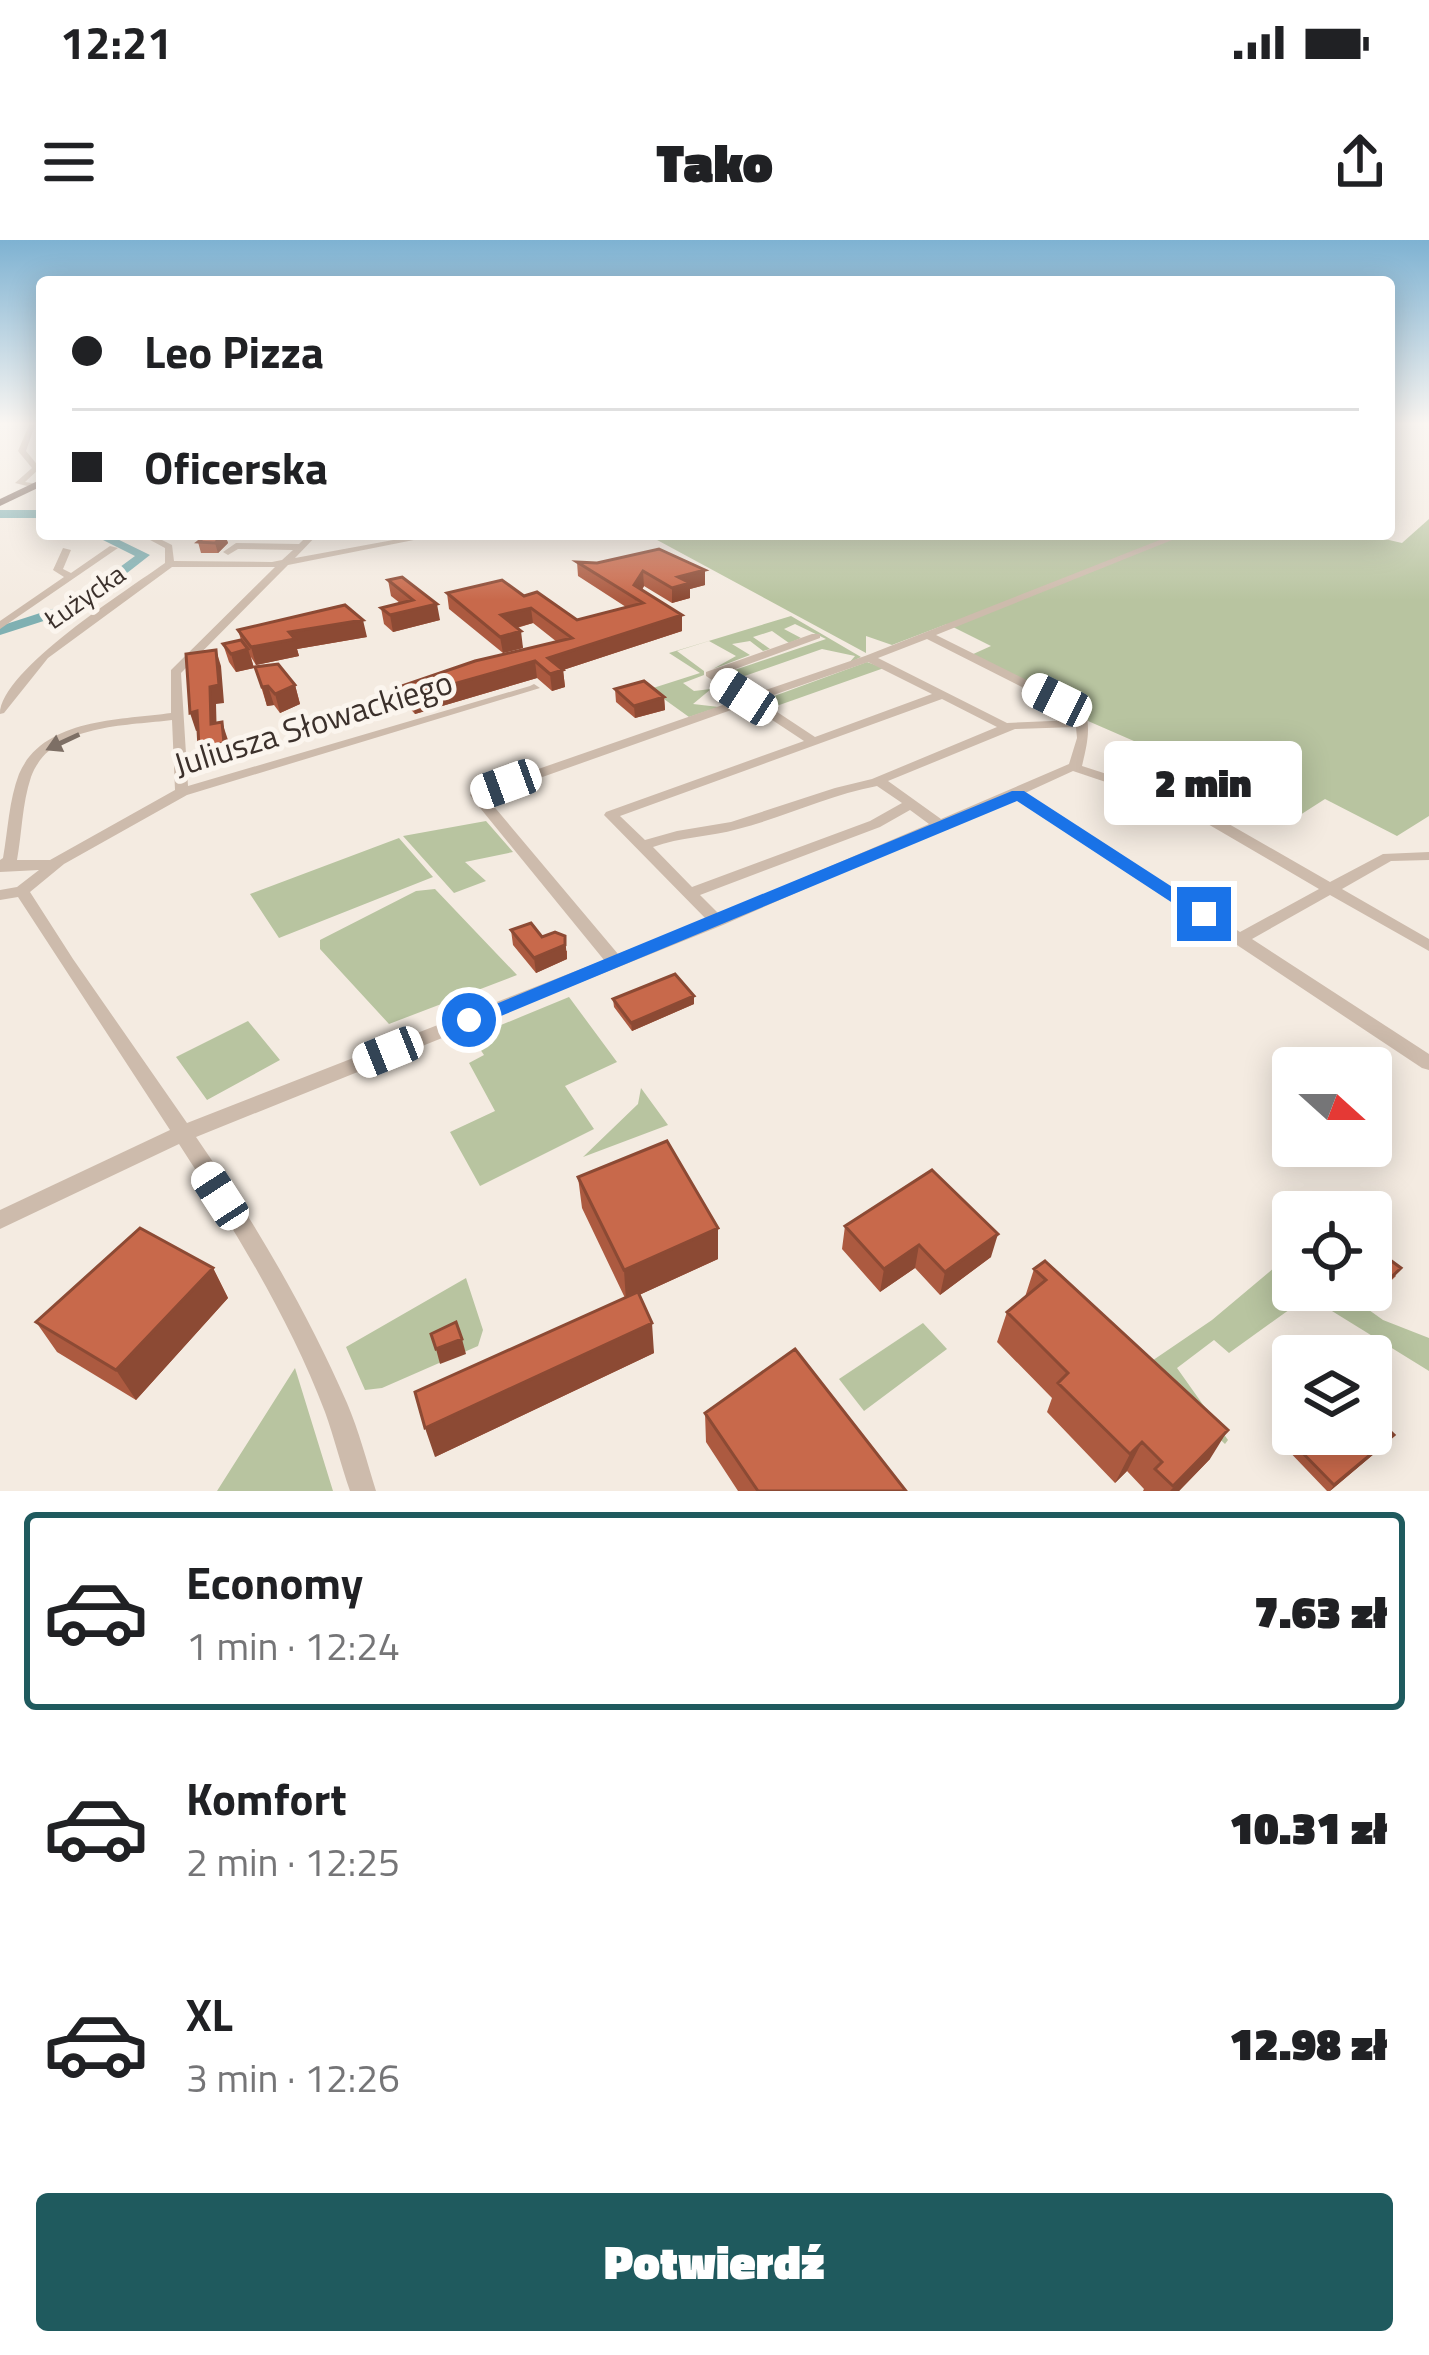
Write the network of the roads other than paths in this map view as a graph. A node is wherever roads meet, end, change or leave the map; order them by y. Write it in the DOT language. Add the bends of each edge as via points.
graph roads {
  1 [pos="34,486"];
  2 [pos="0,503"];
  3 [pos="154,540"];
  4 [pos="308,540"];
  5 [pos="408,540"];
  6 [pos="1168,540"];
  7 [pos="113,548"];
  8 [pos="300,548"];
  9 [pos="66,550"];
  10 [pos="228,552"];
  11 [pos="283,563"];
  12 [pos="170,564"];
  13 [pos="69,576"];
  14 [pos="0,626"];
  15 [pos="925,634"];
  16 [pos="816,636"];
  17 [pos="869,658"];
  18 [pos="534,688"];
  19 [pos="943,695"];
  20 [pos="750,700"];
  21 [pos="0,710"];
  22 [pos="176,716"];
  23 [pos="1081,717"];
  24 [pos="1006,728"];
  25 [pos="813,742"];
  26 [pos="1073,767"];
  27 [pos="877,782"];
  28 [pos="182,792"];
  29 [pos="1018,794"];
  30 [pos="909,805"];
  31 [pos="943,827"];
  32 [pos="643,846"];
  33 [pos="1422,855"];
  34 [pos="53,865"];
  35 [pos="1,866"];
  36 [pos="1327,887"];
  37 [pos="22,891"];
  38 [pos="689,892"];
  39 [pos="0,896"];
  40 [pos="717,921"];
  41 [pos="1241,938"];
  42 [pos="1429,946"];
  43 [pos="615,962"];
  44 [pos="1429,1063"];
  45 [pos="179,1135"];
  46 [pos="0,1220"];
  47 [pos="363,1491"];
  1 -- 2 [label="main road"];
  3 -- 12 [label="street, Łużycka" via="169,548"];
  4 -- 8 [label="street"];
  5 -- 11 [label="street"];
  6 -- 15 [label="street"];
  7 -- 13 [label="street"];
  8 -- 10 [label="street"];
  8 -- 11 [label="street"];
  9 -- 13 [label="street" via="58,570"];
  11 -- 12 [label="street"];
  11 -- 22 [label="street" via="177,669"];
  12 -- 21 [label="street, Łużycka" via="44,656"];
  13 -- 14 [label="street"];
  15 -- 17 [label="street"];
  15 -- 23 [label="street"];
  16 -- 20 [label="street" via="711,673"];
  17 -- 19 [label="street"];
  17 -- 20 [label="street"];
  18 -- 28 [label="street, Juliusza Słowackiego"];
  19 -- 24 [label="street"];
  19 -- 25 [label="street"];
  20 -- 25 [label="street"];
  20 -- 43 [label="street" via="477,795"];
  22 -- 28 [label="street"];
  22 -- 35 [label="street, one-way" via="69,736 45,749 27,771 10,860"];
  23 -- 24 [label="street"];
  23 -- 26 [label="street"];
  24 -- 27 [label="street"];
  25 -- 32 [label="street" via="610,815"];
  26 -- 29 [label="street"];
  26 -- 36 [label="street" via="1182,803"];
  27 -- 30 [label="street"];
  27 -- 32 [label="street"];
  28 -- 34 [label="street, Juliusza Słowackiego"];
  29 -- 31 [label="street"];
  29 -- 41 [label="street"];
  30 -- 31 [label="street"];
  30 -- 38 [label="street"];
  31 -- 40 [label="street"];
  32 -- 38 [label="street"];
  33 -- 36 [label="street" via="1388,857"];
  34 -- 35 [label="street, Juliusza Słowackiego"];
  34 -- 37 [label="street, Juliusza Słowackiego"];
  36 -- 41 [label="street"];
  36 -- 42 [label="street"];
  37 -- 39 [label="street, Juliusza Słowackiego"];
  37 -- 45 [label="street"];
  38 -- 40 [label="street"];
  40 -- 43 [label="street"];
  41 -- 44 [label="street"];
  43 -- 45 [label="street"];
  45 -- 46 [label="street"];
  45 -- 47 [label="street" via="325,1372"];
}
